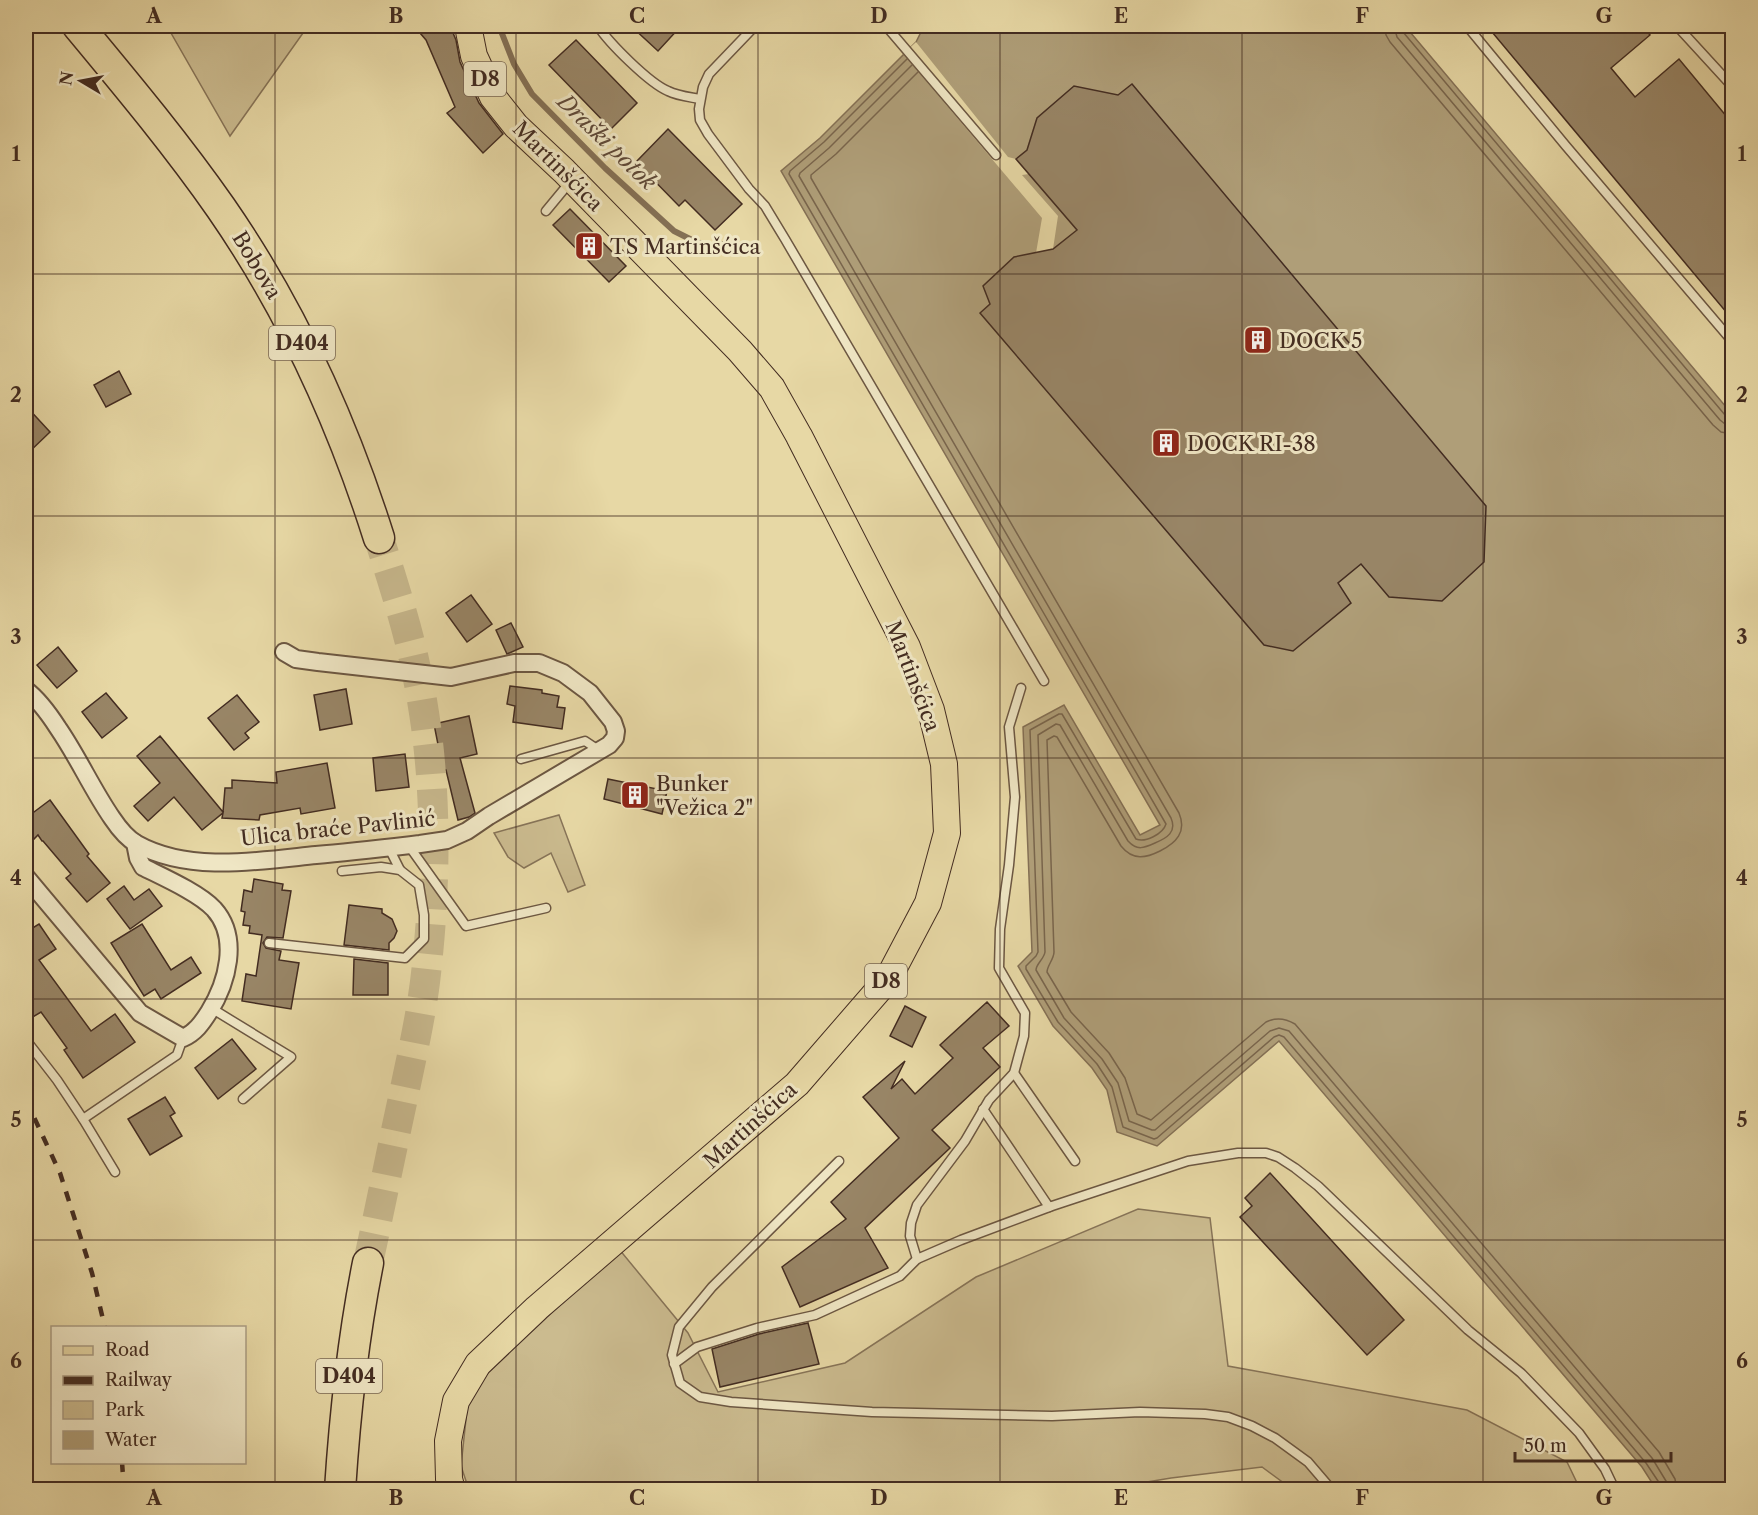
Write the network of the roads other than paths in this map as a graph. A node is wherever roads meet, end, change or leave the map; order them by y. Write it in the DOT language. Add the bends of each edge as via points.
graph roads {
  1 [pos="78,26"];
  2 [pos="468,26"];
  3 [pos="598,26"];
  4 [pos="755,26"];
  5 [pos="886,26"];
  6 [pos="1467,26"];
  7 [pos="1677,26"];
  8 [pos="1732,86"];
  9 [pos="700,99"];
  10 [pos="996,155"];
  11 [pos="572,180"];
  12 [pos="546,211"];
  13 [pos="1732,341"];
  14 [pos="380,538"];
  15 [pos="284,652"];
  16 [pos="1044,681"];
  17 [pos="1021,688"];
  18 [pos="26,690"];
  19 [pos="600,751"];
  20 [pos="521,759"];
  21 [pos="135,843"];
  22 [pos="409,846"];
  23 [pos="389,848"];
  24 [pos="400,870"];
  25 [pos="342,871"];
  26 [pos="26,877"];
  27 [pos="546,908"];
  28 [pos="269,943"];
  29 [pos="211,1008"];
  30 [pos="183,1038"];
  31 [pos="26,1040"];
  32 [pos="1014,1073"];
  33 [pos="243,1099"];
  34 [pos="983,1109"];
  35 [pos="83,1119"];
  36 [pos="839,1161"];
  37 [pos="1075,1161"];
  38 [pos="115,1172"];
  39 [pos="1049,1207"];
  40 [pos="917,1259"];
  41 [pos="368,1263"];
  42 [pos="674,1364"];
  43 [pos="340,1490"];
  44 [pos="452,1490"];
  45 [pos="1332,1490"];
  46 [pos="1616,1490"];
  1 -- 14 [label="highway, Bobova / D404" via="190,165 277,297 345,439"];
  2 -- 11 [label="main road, Martinšćica / D8" via="474,56 493,97 516,126"];
  3 -- 9 [label="lane" via="659,86"];
  4 -- 9 [label="lane" via="709,74"];
  5 -- 10 [label="lane"];
  6 -- 13 [label="lane"];
  7 -- 8 [label="lane"];
  9 -- 16 [label="lane" via="700,120 708,134 786,239"];
  11 -- 12 [label="lane"];
  11 -- 44 [label="main road, Martinšćica / D8" via="772,388 907,647 931,710 944,764 947,833 928,903 888,979 797,1084 537,1308 478,1364 456,1401 448,1441"];
  15 -- 19 [label="street, Ulica braće Pavlinić" via="296,659 451,677 514,663 539,663 563,673 608,713 615,738"];
  17 -- 32 [label="lane" via="1009,727 1015,797 999,929 999,968 1025,1013 1024,1036"];
  18 -- 21 [label="street, Ulica braće Pavlinić" via="50,715 111,816"];
  19 -- 20 [label="lane" via="585,741"];
  19 -- 22 [label="street, Ulica braće Pavlinić" via="467,831 447,840"];
  21 -- 23 [label="street, Ulica braće Pavlinić" via="200,862 253,862"];
  21 -- 29 [label="street, Ulica braće Pavlinić" via="143,867 200,898 221,918 228,938 226,975"];
  22 -- 23 [label="street, Ulica braće Pavlinić"];
  22 -- 27 [label="lane" via="466,926"];
  23 -- 24 [label="lane"];
  24 -- 25 [label="lane" via="381,867"];
  24 -- 28 [label="lane" via="419,885 424,915 424,939 405,958"];
  26 -- 30 [label="street" via="140,1013"];
  29 -- 30 [label="street, Ulica braće Pavlinić" via="202,1023"];
  29 -- 33 [label="lane" via="291,1057"];
  30 -- 35 [label="lane" via="177,1055"];
  31 -- 35 [label="lane"];
  32 -- 34 [label="lane"];
  32 -- 37 [label="lane"];
  34 -- 39 [label="lane"];
  34 -- 40 [label="lane" via="965,1141 917,1205 910,1236"];
  35 -- 38 [label="lane"];
  36 -- 42 [label="lane" via="712,1287 680,1327 672,1355"];
  39 -- 40 [label="lane"];
  39 -- 46 [label="lane" via="1188,1161 1238,1153 1278,1157 1318,1186 1468,1330 1521,1373 1579,1432"];
  40 -- 42 [label="lane" via="900,1276 815,1315 697,1347"];
  41 -- 43 [label="highway, D404" via="351,1362"];
  42 -- 45 [label="lane" via="680,1383 700,1396 731,1402 884,1412 1052,1416 1140,1412 1228,1417 1275,1438 1308,1462"];
}
